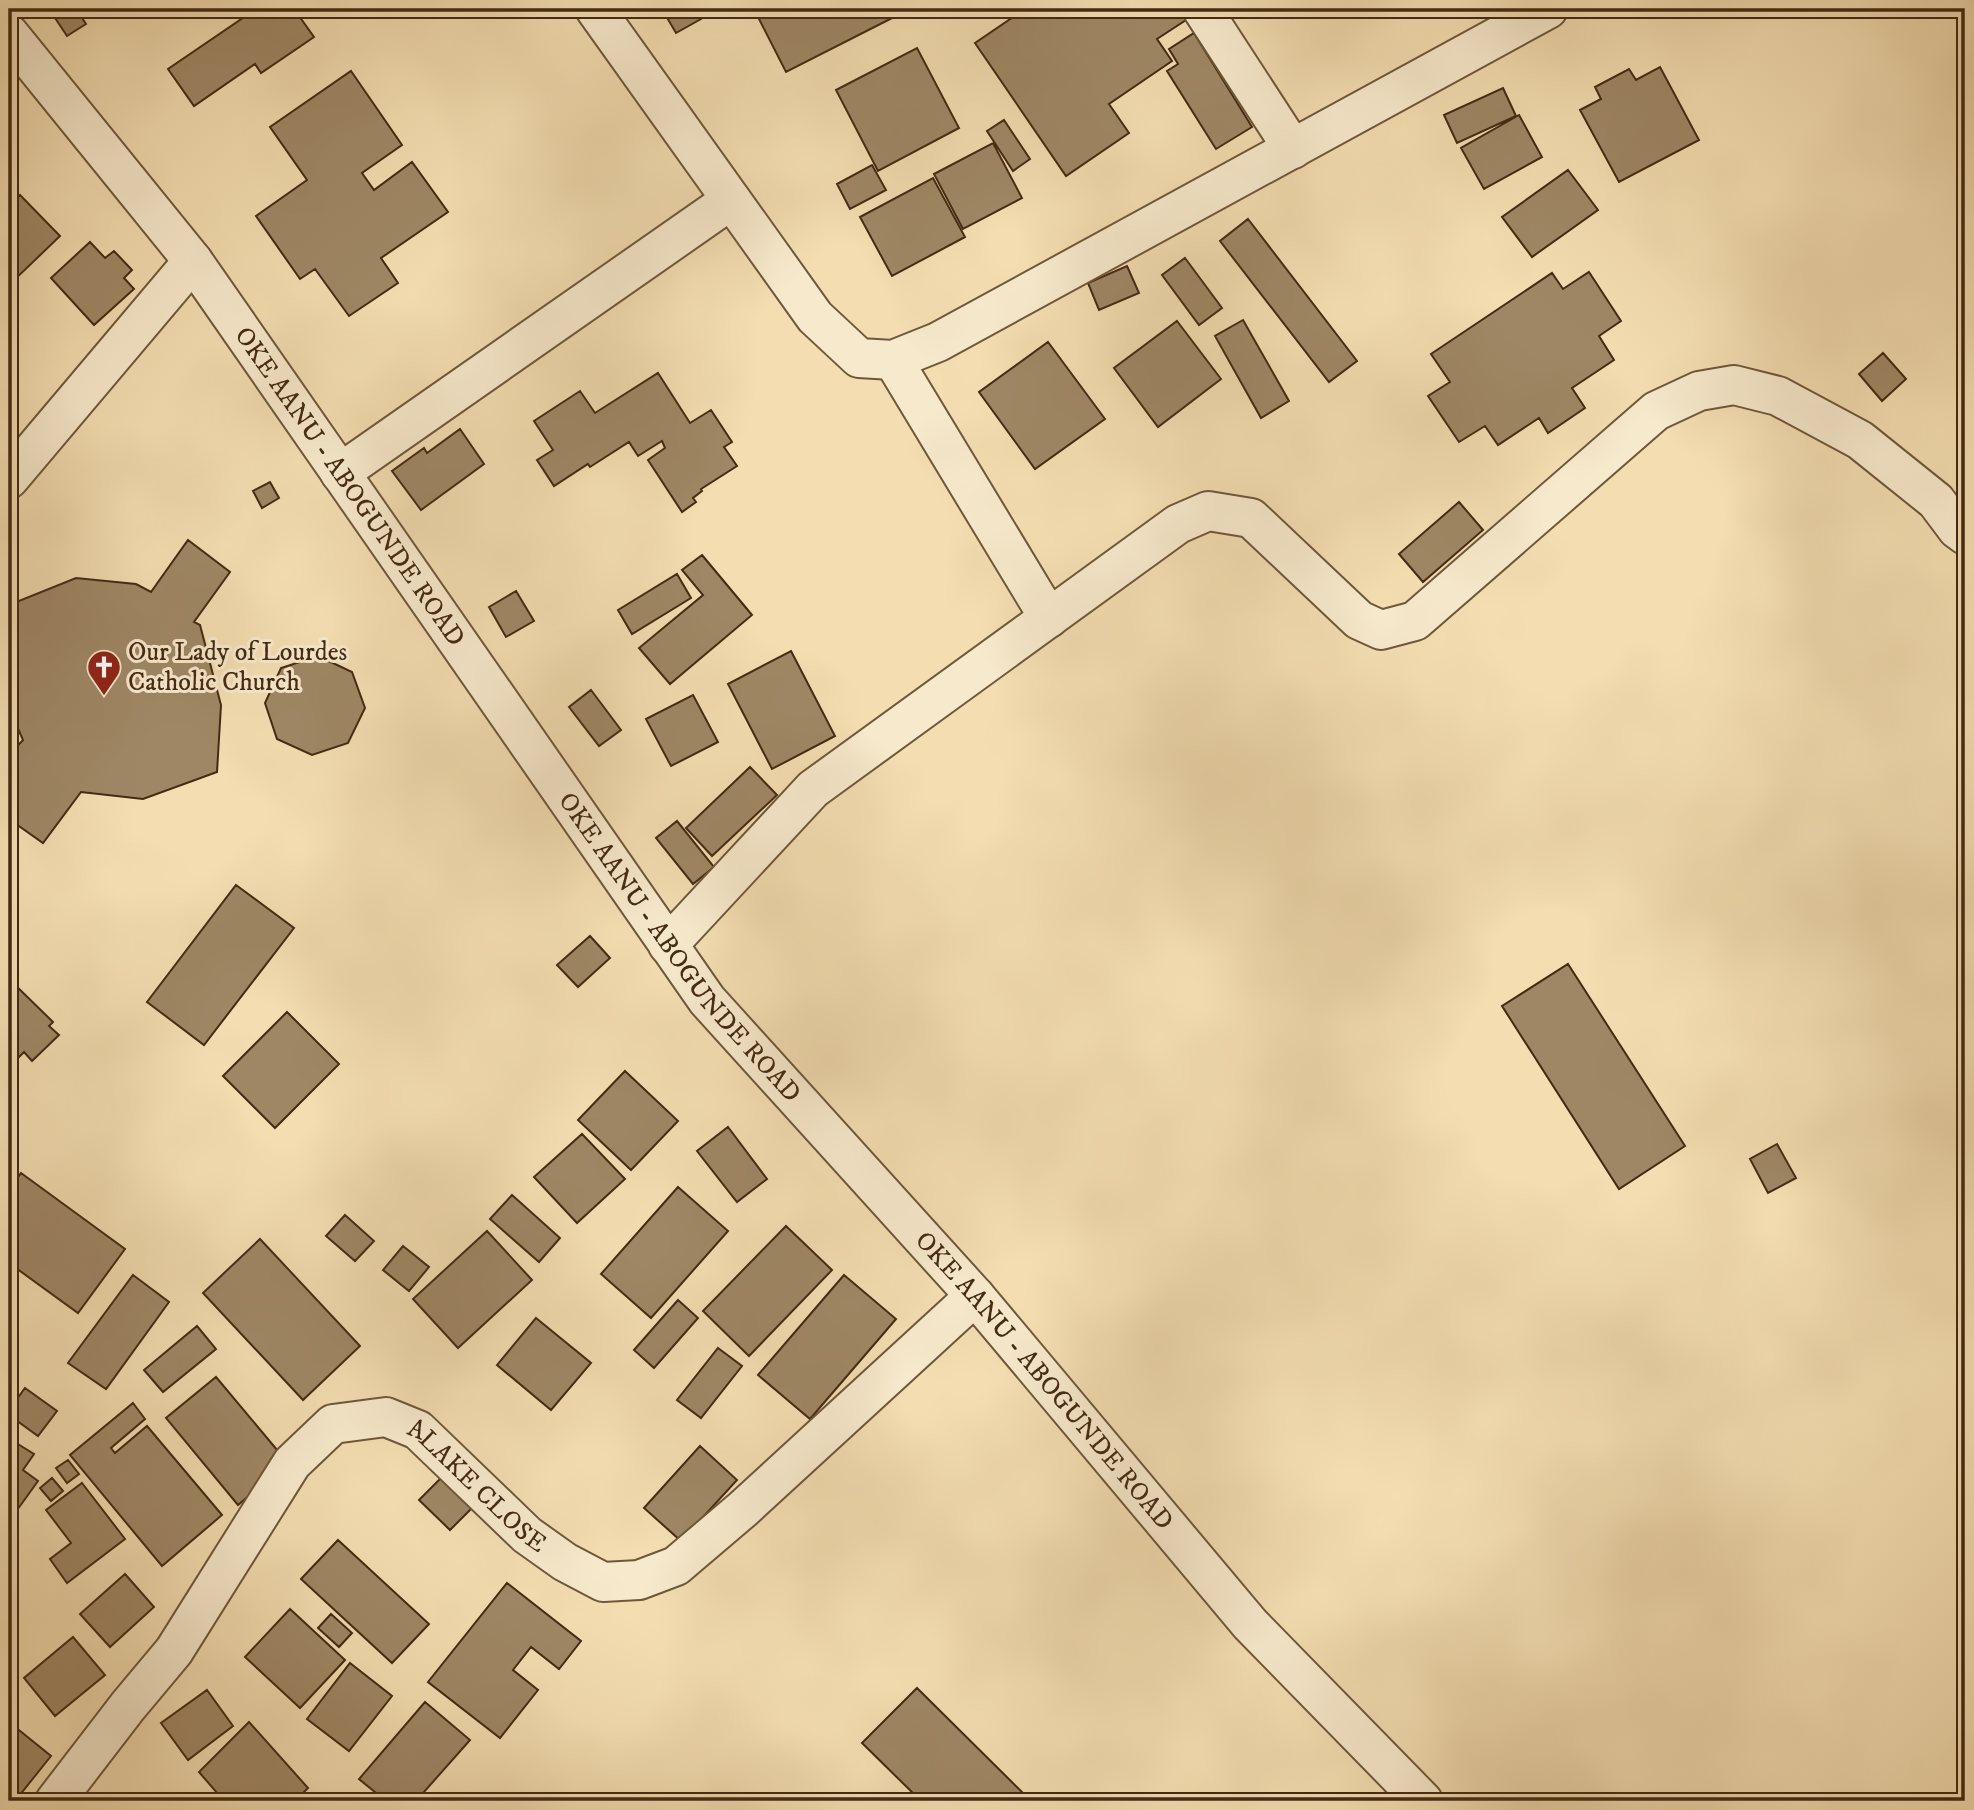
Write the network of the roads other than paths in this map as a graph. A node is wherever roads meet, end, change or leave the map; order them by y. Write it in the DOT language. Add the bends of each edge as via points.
graph roads {
  1 [pos="595,9"];
  2 [pos="1202,9"];
  3 [pos="1548,9"];
  4 [pos="9,34"];
  5 [pos="1293,149"];
  6 [pos="731,200"];
  7 [pos="192,261"];
  8 [pos="893,360"];
  9 [pos="340,473"];
  10 [pos="9,479"];
  11 [pos="1965,535"];
  12 [pos="1049,618"];
  13 [pos="668,945"];
  14 [pos="975,1296"];
  15 [pos="55,1801"];
  16 [pos="1423,1801"];
  1 -- 6 [label="street"];
  2 -- 5 [label="street"];
  3 -- 5 [label="street"];
  4 -- 7 [label="street, OKE AANU - ABOGUNDE ROAD"];
  5 -- 8 [label="street" via="938,342"];
  6 -- 8 [label="street" via="815,317 859,358"];
  6 -- 9 [label="street"];
  7 -- 9 [label="street, OKE AANU - ABOGUNDE ROAD"];
  7 -- 10 [label="street"];
  8 -- 12 [label="street"];
  9 -- 13 [label="street, OKE AANU - ABOGUNDE ROAD"];
  11 -- 12 [label="street" via="1936,501 1860,440 1778,396 1734,385 1699,391 1656,411 1415,621 1381,630 1359,620 1251,518 1208,511 1178,524"];
  12 -- 13 [label="street" via="813,789"];
  13 -- 14 [label="street, OKE AANU - ABOGUNDE ROAD" via="707,1000"];
  14 -- 15 [label="street, ALAKE CLOSE" via="743,1510 676,1566 639,1580 603,1582 565,1562 527,1535 418,1430 386,1417 333,1424 292,1462 174,1651"];
  14 -- 16 [label="street, OKE AANU - ABOGUNDE ROAD" via="1250,1624"];
}
